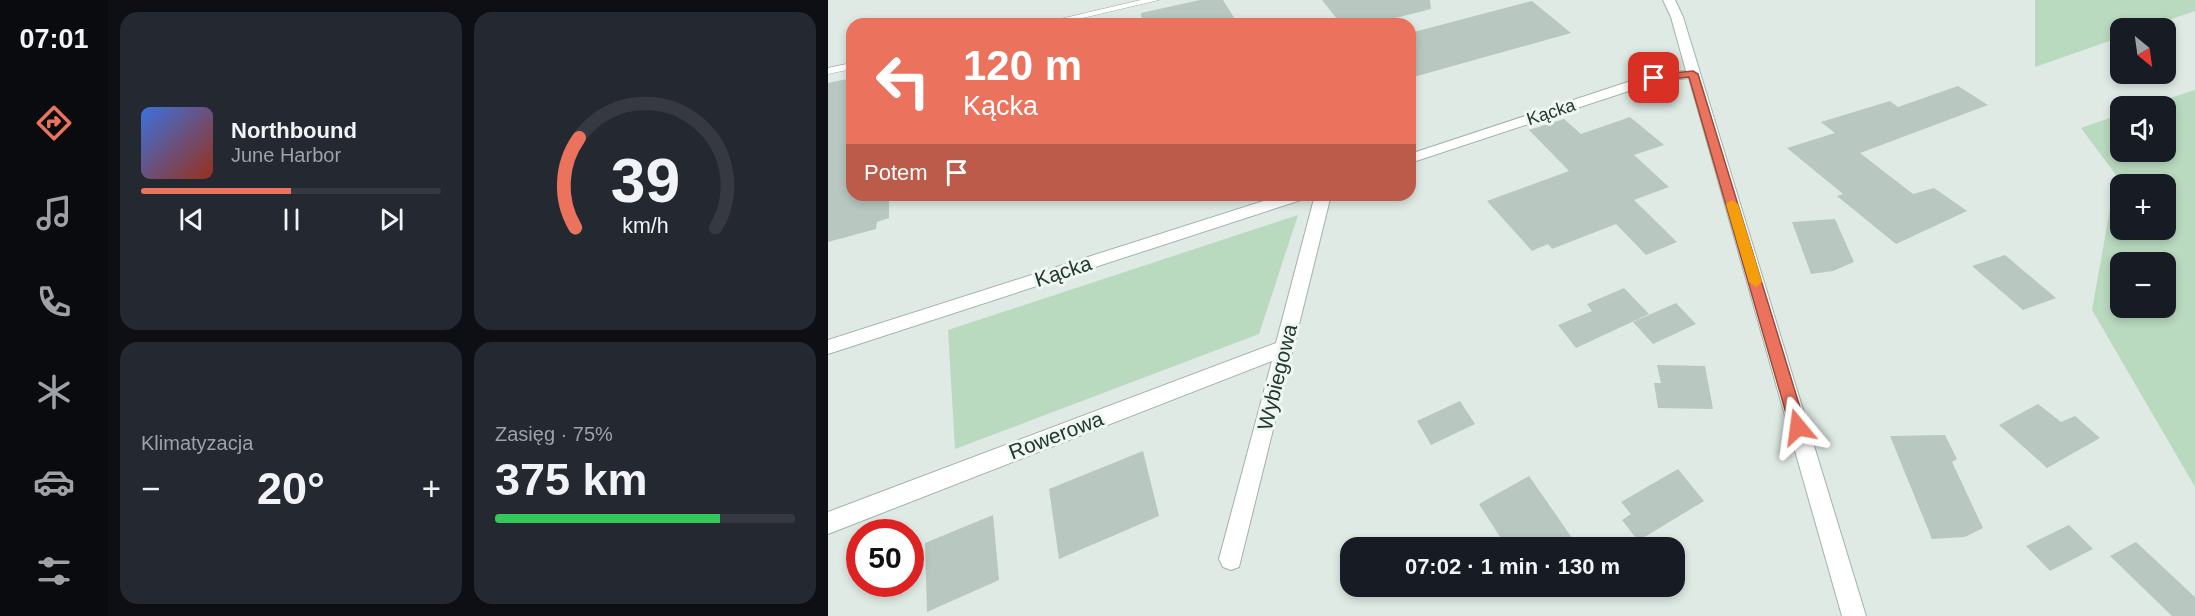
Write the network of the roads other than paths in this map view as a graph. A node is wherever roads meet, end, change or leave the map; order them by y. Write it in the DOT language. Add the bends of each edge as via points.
graph roads {
  1 [pos="1154,0"];
  2 [pos="1669,0"];
  3 [pos="1072,18"];
  4 [pos="846,67"];
  5 [pos="828,71"];
  6 [pos="1693,74"];
  7 [pos="1416,157"];
  8 [pos="1280,201"];
  9 [pos="1321,201"];
  10 [pos="828,347"];
  11 [pos="1284,348"];
  12 [pos="828,523"];
  13 [pos="1231,559"];
  14 [pos="1854,616"];
  1 -- 3 [label="lane"];
  2 -- 6 [label="street"];
  4 -- 5 [label="lane"];
  6 -- 7 [label="street, Kącka" via="1654,78"];
  6 -- 14 [label="street"];
  8 -- 10 [label="street, Kącka"];
  9 -- 11 [label="street, Wybiegowa"];
  11 -- 12 [label="street, Rowerowa"];
  11 -- 13 [label="street, Wybiegowa"];
}
